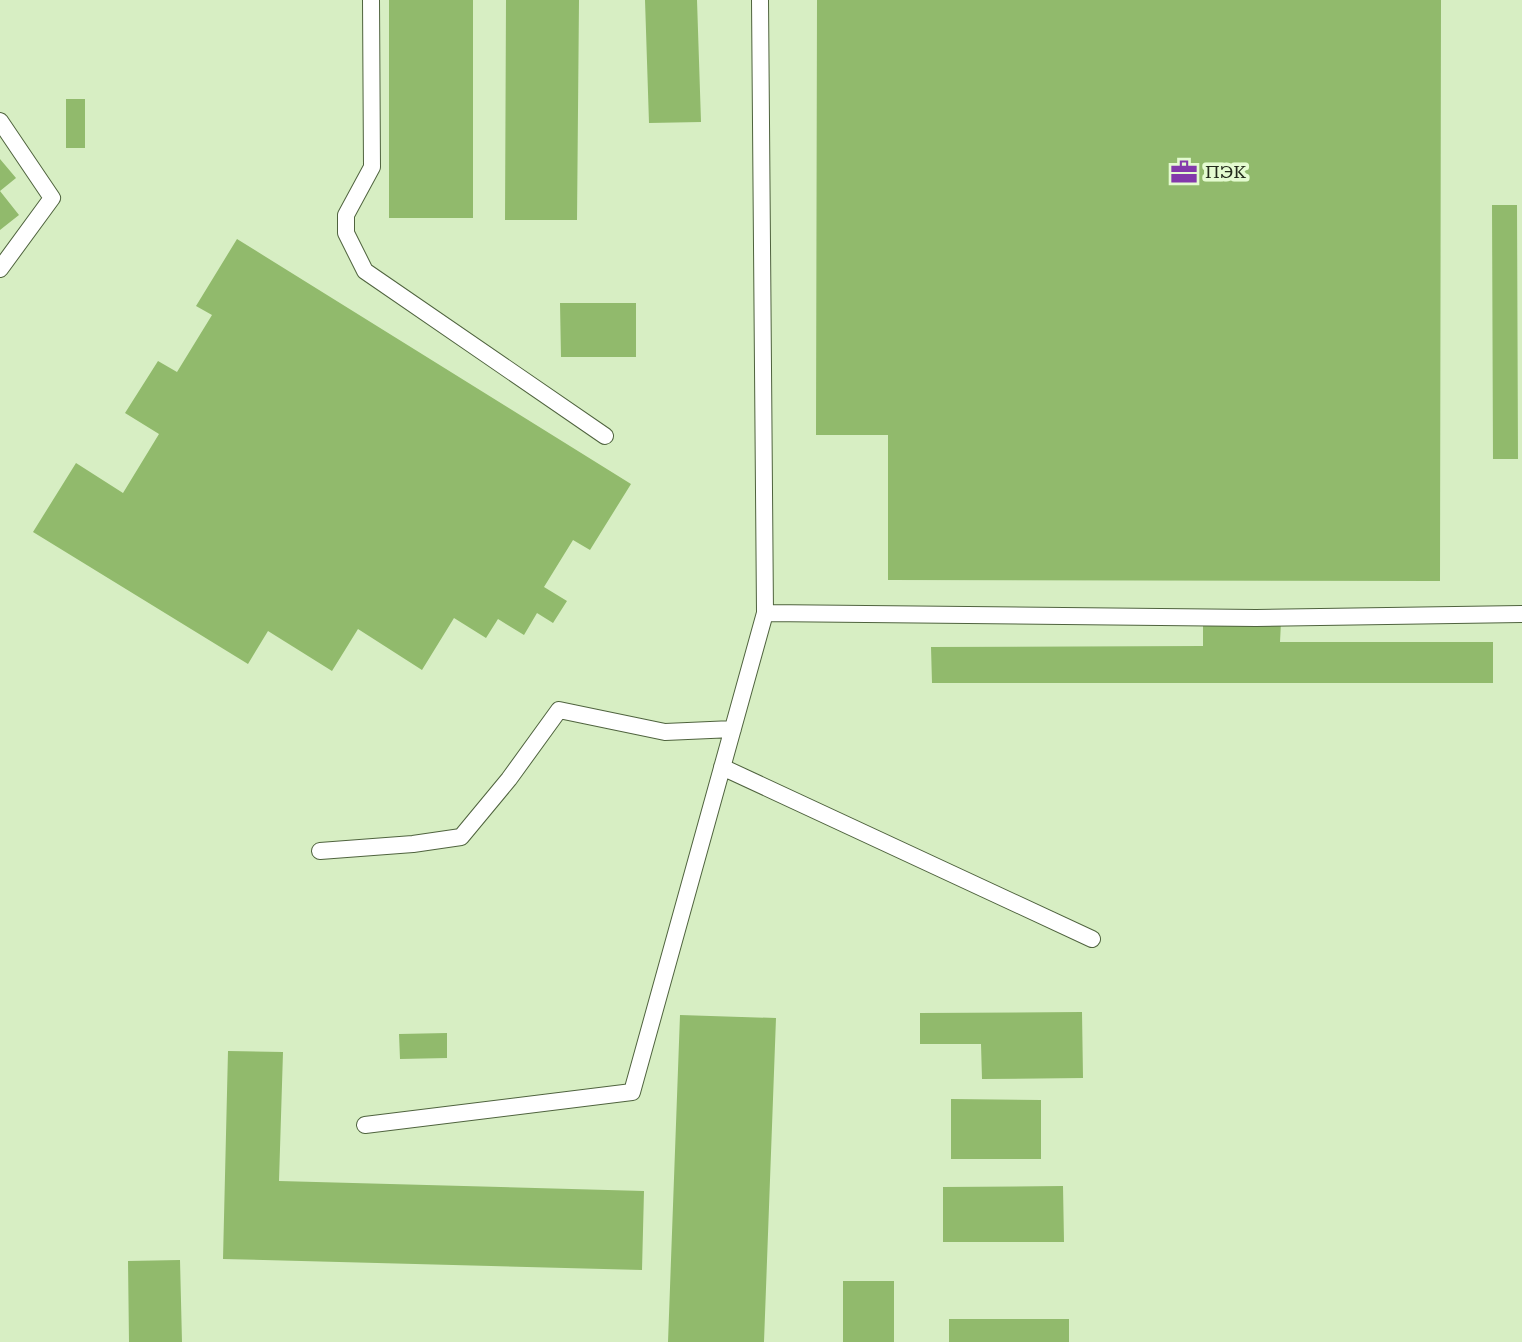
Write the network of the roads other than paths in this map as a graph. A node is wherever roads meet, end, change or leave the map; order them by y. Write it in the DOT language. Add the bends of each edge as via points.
graph roads {
  1 [pos="371,0"];
  2 [pos="760,0"];
  3 [pos="0,121"];
  4 [pos="0,269"];
  5 [pos="605,436"];
  6 [pos="765,613"];
  7 [pos="1522,614"];
  8 [pos="733,729"];
  9 [pos="722,767"];
  10 [pos="320,851"];
  11 [pos="1092,939"];
  12 [pos="365,1125"];
  1 -- 5 [label="lane" via="372,167 346,215 346,233 365,271"];
  2 -- 6 [label="lane"];
  3 -- 4 [label="lane" via="52,198"];
  6 -- 7 [label="lane" via="1242,618"];
  6 -- 8 [label="lane"];
  8 -- 9 [label="lane"];
  8 -- 10 [label="lane" via="665,732 559,710 461,838"];
  9 -- 11 [label="lane"];
  9 -- 12 [label="lane" via="632,1092"];
}
